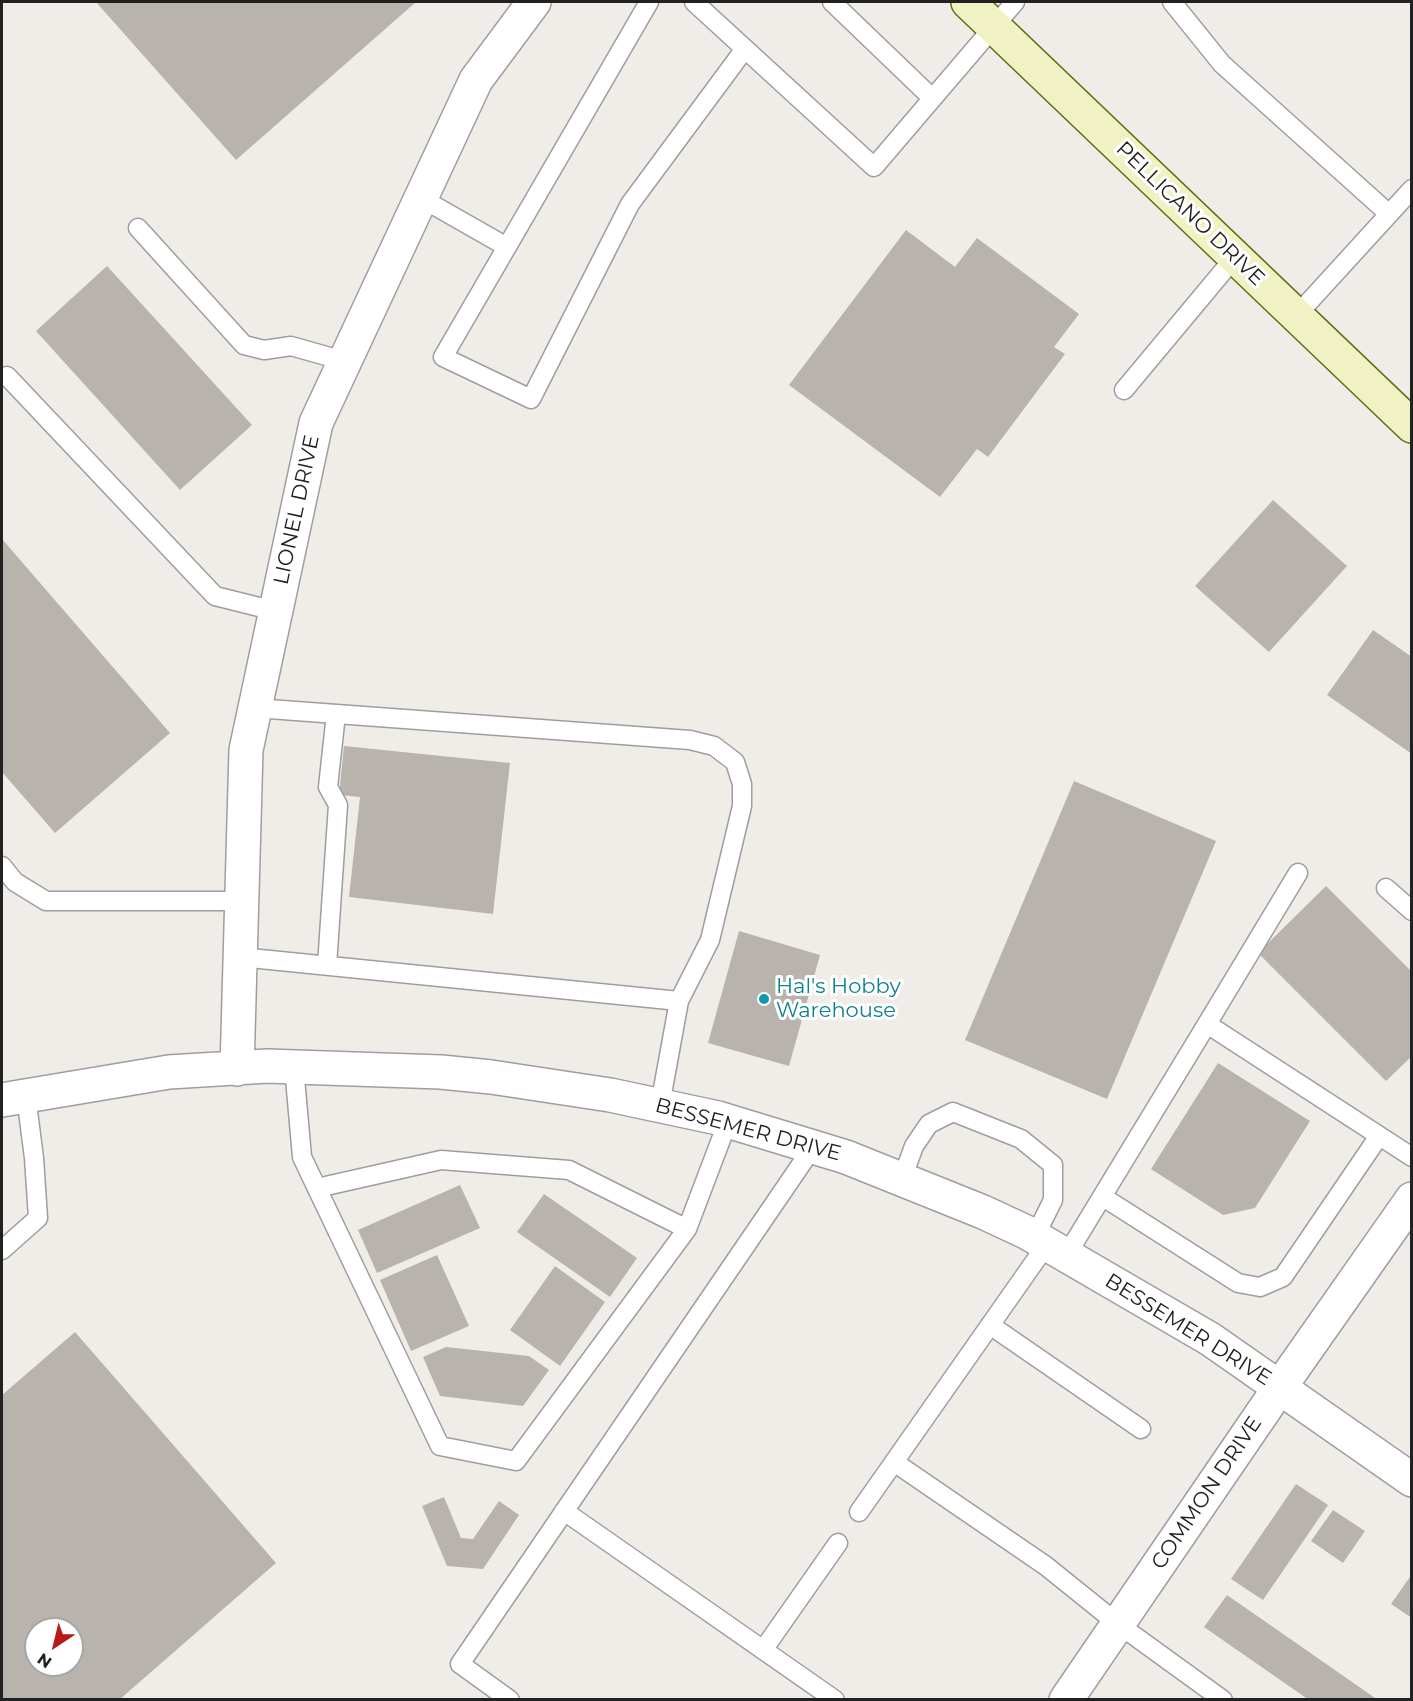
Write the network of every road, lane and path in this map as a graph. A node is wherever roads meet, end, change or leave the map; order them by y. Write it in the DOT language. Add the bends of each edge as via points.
graph roads {
  1 [pos="534,2"];
  2 [pos="649,2"];
  3 [pos="694,2"];
  4 [pos="832,2"];
  5 [pos="968,2"];
  6 [pos="1015,2"];
  7 [pos="1172,2"];
  8 [pos="993,26"];
  9 [pos="744,50"];
  10 [pos="932,98"];
  11 [pos="1412,189"];
  12 [pos="421,198"];
  13 [pos="1389,214"];
  14 [pos="138,228"];
  15 [pos="507,247"];
  16 [pos="1235,257"];
  17 [pos="1296,316"];
  18 [pos="344,361"];
  19 [pos="7,376"];
  20 [pos="1124,390"];
  21 [pos="1412,426"];
  22 [pos="275,611"];
  23 [pos="255,708"];
  24 [pos="336,714"];
  25 [pos="2,866"];
  26 [pos="1298,873"];
  27 [pos="1386,888"];
  28 [pos="242,901"];
  29 [pos="1412,911"];
  30 [pos="240,957"];
  31 [pos="327,965"];
  32 [pos="679,1001"];
  33 [pos="1207,1024"];
  34 [pos="294,1067"];
  35 [pos="237,1069"];
  36 [pos="14,1098"];
  37 [pos="660,1105"];
  38 [pos="728,1121"];
  39 [pos="1379,1137"];
  40 [pos="813,1147"];
  41 [pos="1412,1157"];
  42 [pos="902,1179"];
  43 [pos="317,1188"];
  44 [pos="1103,1197"];
  45 [pos="1412,1199"];
  46 [pos="687,1229"];
  47 [pos="1049,1246"];
  48 [pos="2,1250"];
  49 [pos="990,1324"];
  50 [pos="1280,1387"];
  51 [pos="1141,1429"];
  52 [pos="894,1462"];
  53 [pos="1412,1480"];
  54 [pos="564,1511"];
  55 [pos="859,1512"];
  56 [pos="838,1543"];
  57 [pos="1118,1624"];
  58 [pos="764,1650"];
  59 [pos="1212,1696"];
  60 [pos="510,1700"];
  61 [pos="835,1700"];
  62 [pos="1066,1700"];
  1 -- 12 [label="street, LIONEL DRIVE" via="476,80"];
  2 -- 15 [label="lane"];
  3 -- 9 [label="lane"];
  4 -- 10 [label="lane"];
  5 -- 8 [label="main road, PELLICANO DRIVE"];
  6 -- 8 [label="lane"];
  7 -- 13 [label="lane" via="1222,64"];
  8 -- 10 [label="lane"];
  8 -- 16 [label="main road, PELLICANO DRIVE"];
  9 -- 10 [label="lane" via="874,167"];
  9 -- 15 [label="lane" via="630,204 531,399 443,357"];
  11 -- 13 [label="lane"];
  12 -- 15 [label="lane"];
  12 -- 18 [label="street, LIONEL DRIVE"];
  13 -- 17 [label="lane"];
  14 -- 18 [label="lane" via="244,345 264,350 291,346"];
  16 -- 17 [label="main road, PELLICANO DRIVE"];
  16 -- 20 [label="lane"];
  17 -- 21 [label="main road, PELLICANO DRIVE"];
  18 -- 22 [label="street, LIONEL DRIVE" via="315,423"];
  19 -- 22 [label="lane" via="215,596"];
  22 -- 23 [label="street, LIONEL DRIVE"];
  23 -- 24 [label="lane"];
  23 -- 28 [label="street, LIONEL DRIVE" via="246,750"];
  24 -- 31 [label="lane" via="328,787 338,805"];
  24 -- 32 [label="lane" via="690,740 714,746 735,762 742,784 742,806 710,940"];
  25 -- 28 [label="lane" via="15,882 46,901"];
  26 -- 33 [label="lane"];
  27 -- 29 [label="lane"];
  28 -- 30 [label="street, LIONEL DRIVE"];
  30 -- 31 [label="lane"];
  30 -- 35 [label="street, LIONEL DRIVE"];
  31 -- 32 [label="lane"];
  32 -- 37 [label="lane"];
  33 -- 39 [label="lane"];
  33 -- 44 [label="lane"];
  34 -- 35 [label="street, BESSEMER DRIVE"];
  34 -- 37 [label="street, BESSEMER DRIVE" via="491,1077"];
  34 -- 43 [label="lane" via="302,1157"];
  35 -- 36 [label="street, BESSEMER DRIVE" via="169,1072"];
  36 -- 48 [label="lane" via="34,1158 38,1218"];
  37 -- 38 [label="street, BESSEMER DRIVE"];
  38 -- 40 [label="street, BESSEMER DRIVE"];
  38 -- 46 [label="lane"];
  39 -- 41 [label="lane"];
  39 -- 44 [label="lane" via="1282,1277 1260,1287 1238,1283"];
  40 -- 42 [label="street, BESSEMER DRIVE"];
  40 -- 54 [label="lane"];
  42 -- 47 [label="street, BESSEMER DRIVE" via="983,1212"];
  42 -- 47 [label="lane" via="914,1146 929,1124 953,1112 1021,1139 1053,1165"];
  43 -- 46 [label="lane" via="441,1160 568,1170"];
  43 -- 46 [label="lane" via="440,1446 516,1461"];
  44 -- 47 [label="lane"];
  45 -- 50 [label="street, COMMON DRIVE"];
  47 -- 49 [label="lane"];
  47 -- 50 [label="street, BESSEMER DRIVE" via="1210,1339"];
  49 -- 51 [label="lane"];
  49 -- 52 [label="lane"];
  50 -- 53 [label="street, BESSEMER DRIVE"];
  50 -- 57 [label="street, COMMON DRIVE"];
  52 -- 55 [label="lane"];
  52 -- 57 [label="lane" via="1046,1566"];
  54 -- 58 [label="lane"];
  54 -- 60 [label="lane" via="460,1664"];
  56 -- 58 [label="lane"];
  57 -- 59 [label="lane"];
  57 -- 62 [label="street, COMMON DRIVE"];
  58 -- 61 [label="lane"];
}
